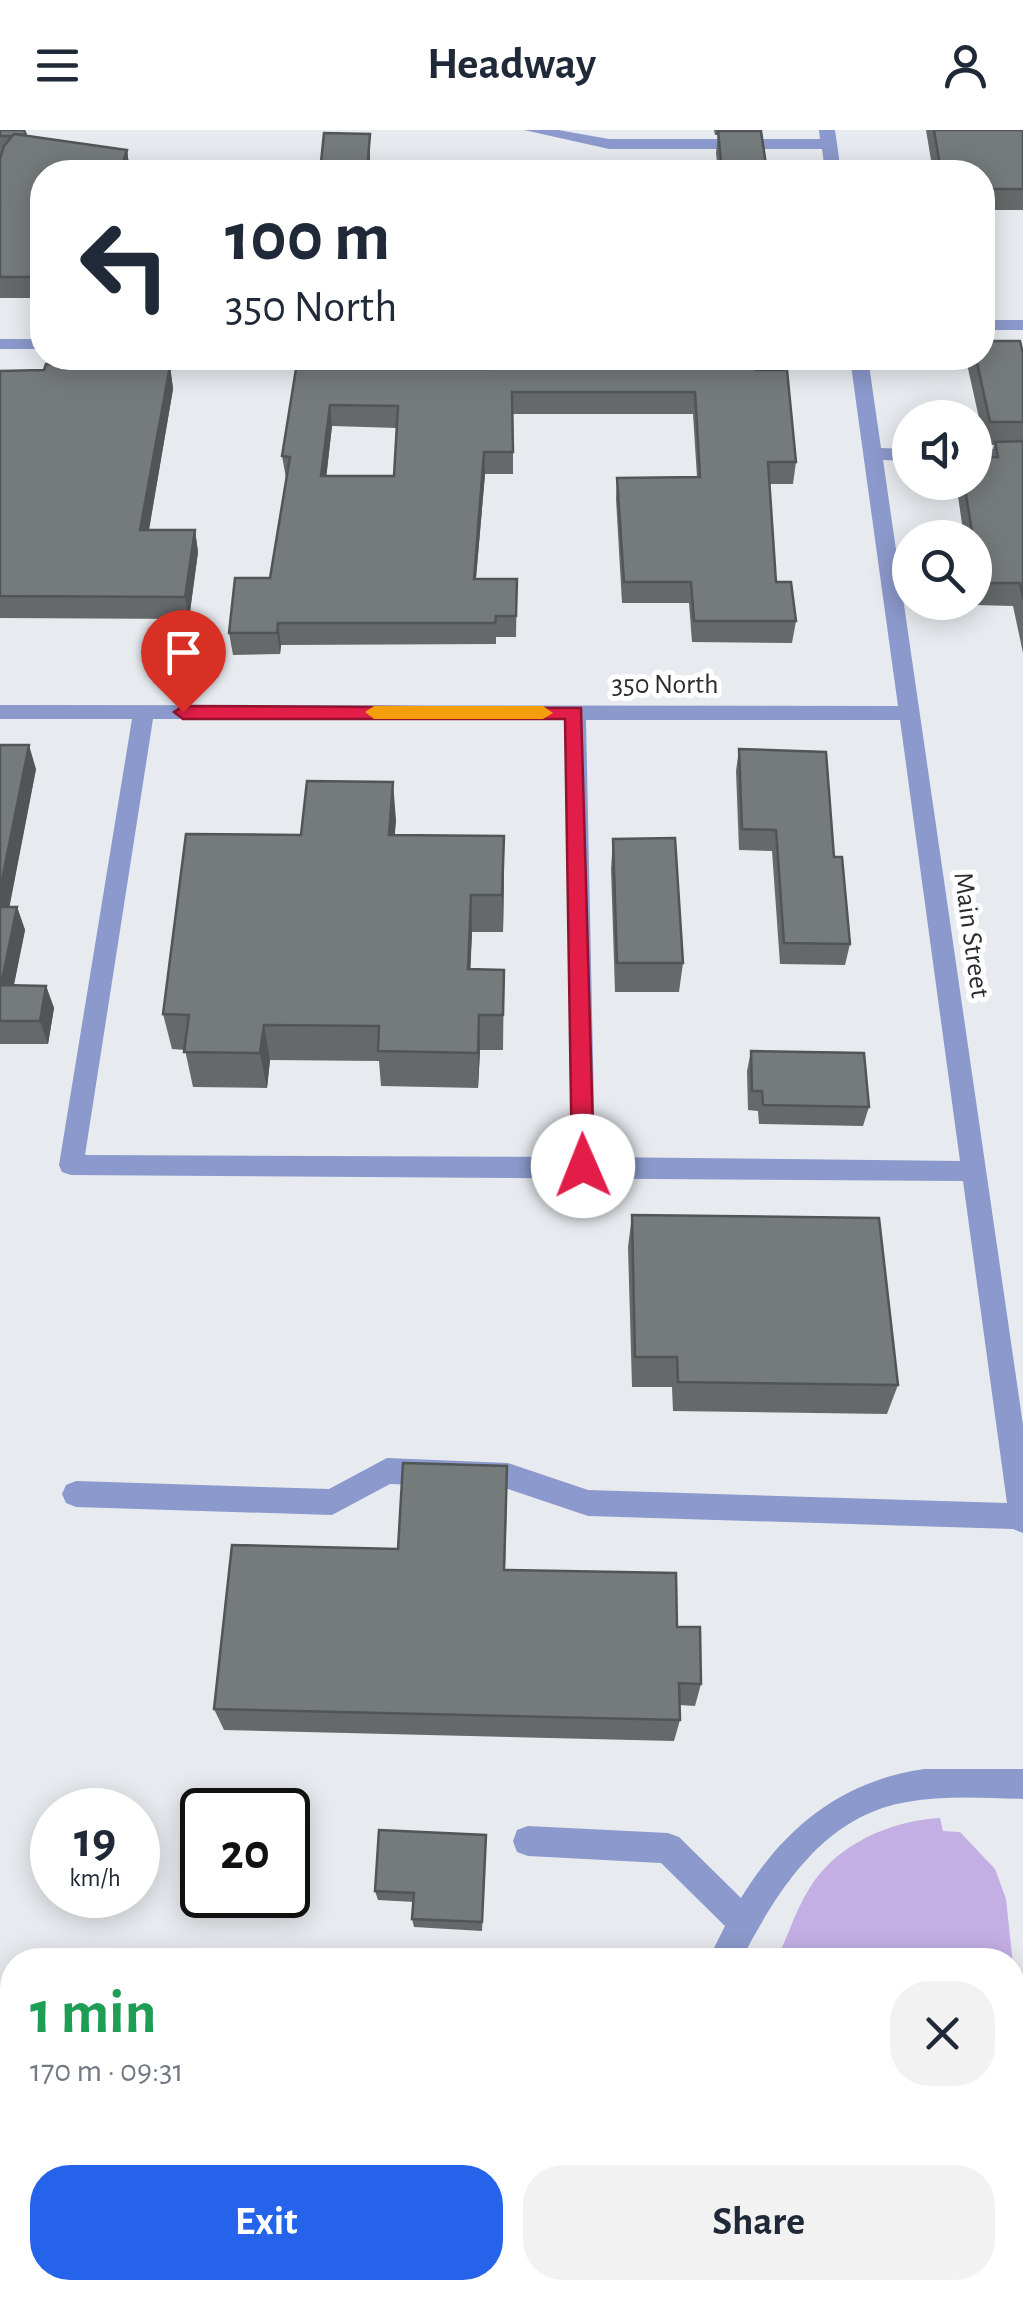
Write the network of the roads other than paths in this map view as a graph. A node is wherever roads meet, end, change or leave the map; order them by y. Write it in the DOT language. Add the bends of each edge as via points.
graph roads {
  1 [pos="532,130"];
  2 [pos="828,137"];
  3 [pos="995,325"];
  4 [pos="1023,325"];
  5 [pos="0,344"];
  6 [pos="30,344"];
  7 [pos="861,370"];
  8 [pos="873,454"];
  9 [pos="892,454"];
  10 [pos="992,455"];
  11 [pos="1023,455"];
  12 [pos="0,712"];
  13 [pos="144,712"];
  14 [pos="575,713"];
  15 [pos="909,713"];
  16 [pos="583,1166"];
  17 [pos="974,1171"];
  18 [pos="76,1494"];
  19 [pos="1023,1518"];
  20 [pos="1023,1784"];
  21 [pos="528,1841"];
  22 [pos="744,1923"];
  23 [pos="730,1948"];
  1 -- 2 [label="street" via="609,144"];
  3 -- 4 [label="street"];
  5 -- 6 [label="street"];
  7 -- 8 [label="street, Main Street"];
  8 -- 9 [label="street"];
  8 -- 15 [label="street, Main Street"];
  10 -- 11 [label="street"];
  12 -- 13 [label="street, 350 North"];
  13 -- 14 [label="street, 350 North"];
  13 -- 16 [label="street" via="72,1165"];
  14 -- 15 [label="street, 350 North"];
  14 -- 16 [label="street"];
  15 -- 17 [label="street, Main Street"];
  16 -- 17 [label="street"];
  17 -- 19 [label="street, Main Street"];
  18 -- 19 [label="street" via="332,1502 387,1470 508,1476 588,1503"];
  20 -- 22 [label="street" via="931,1784 862,1800 808,1833 785,1856"];
  21 -- 22 [label="street" via="668,1848"];
  22 -- 23 [label="street"];
}
